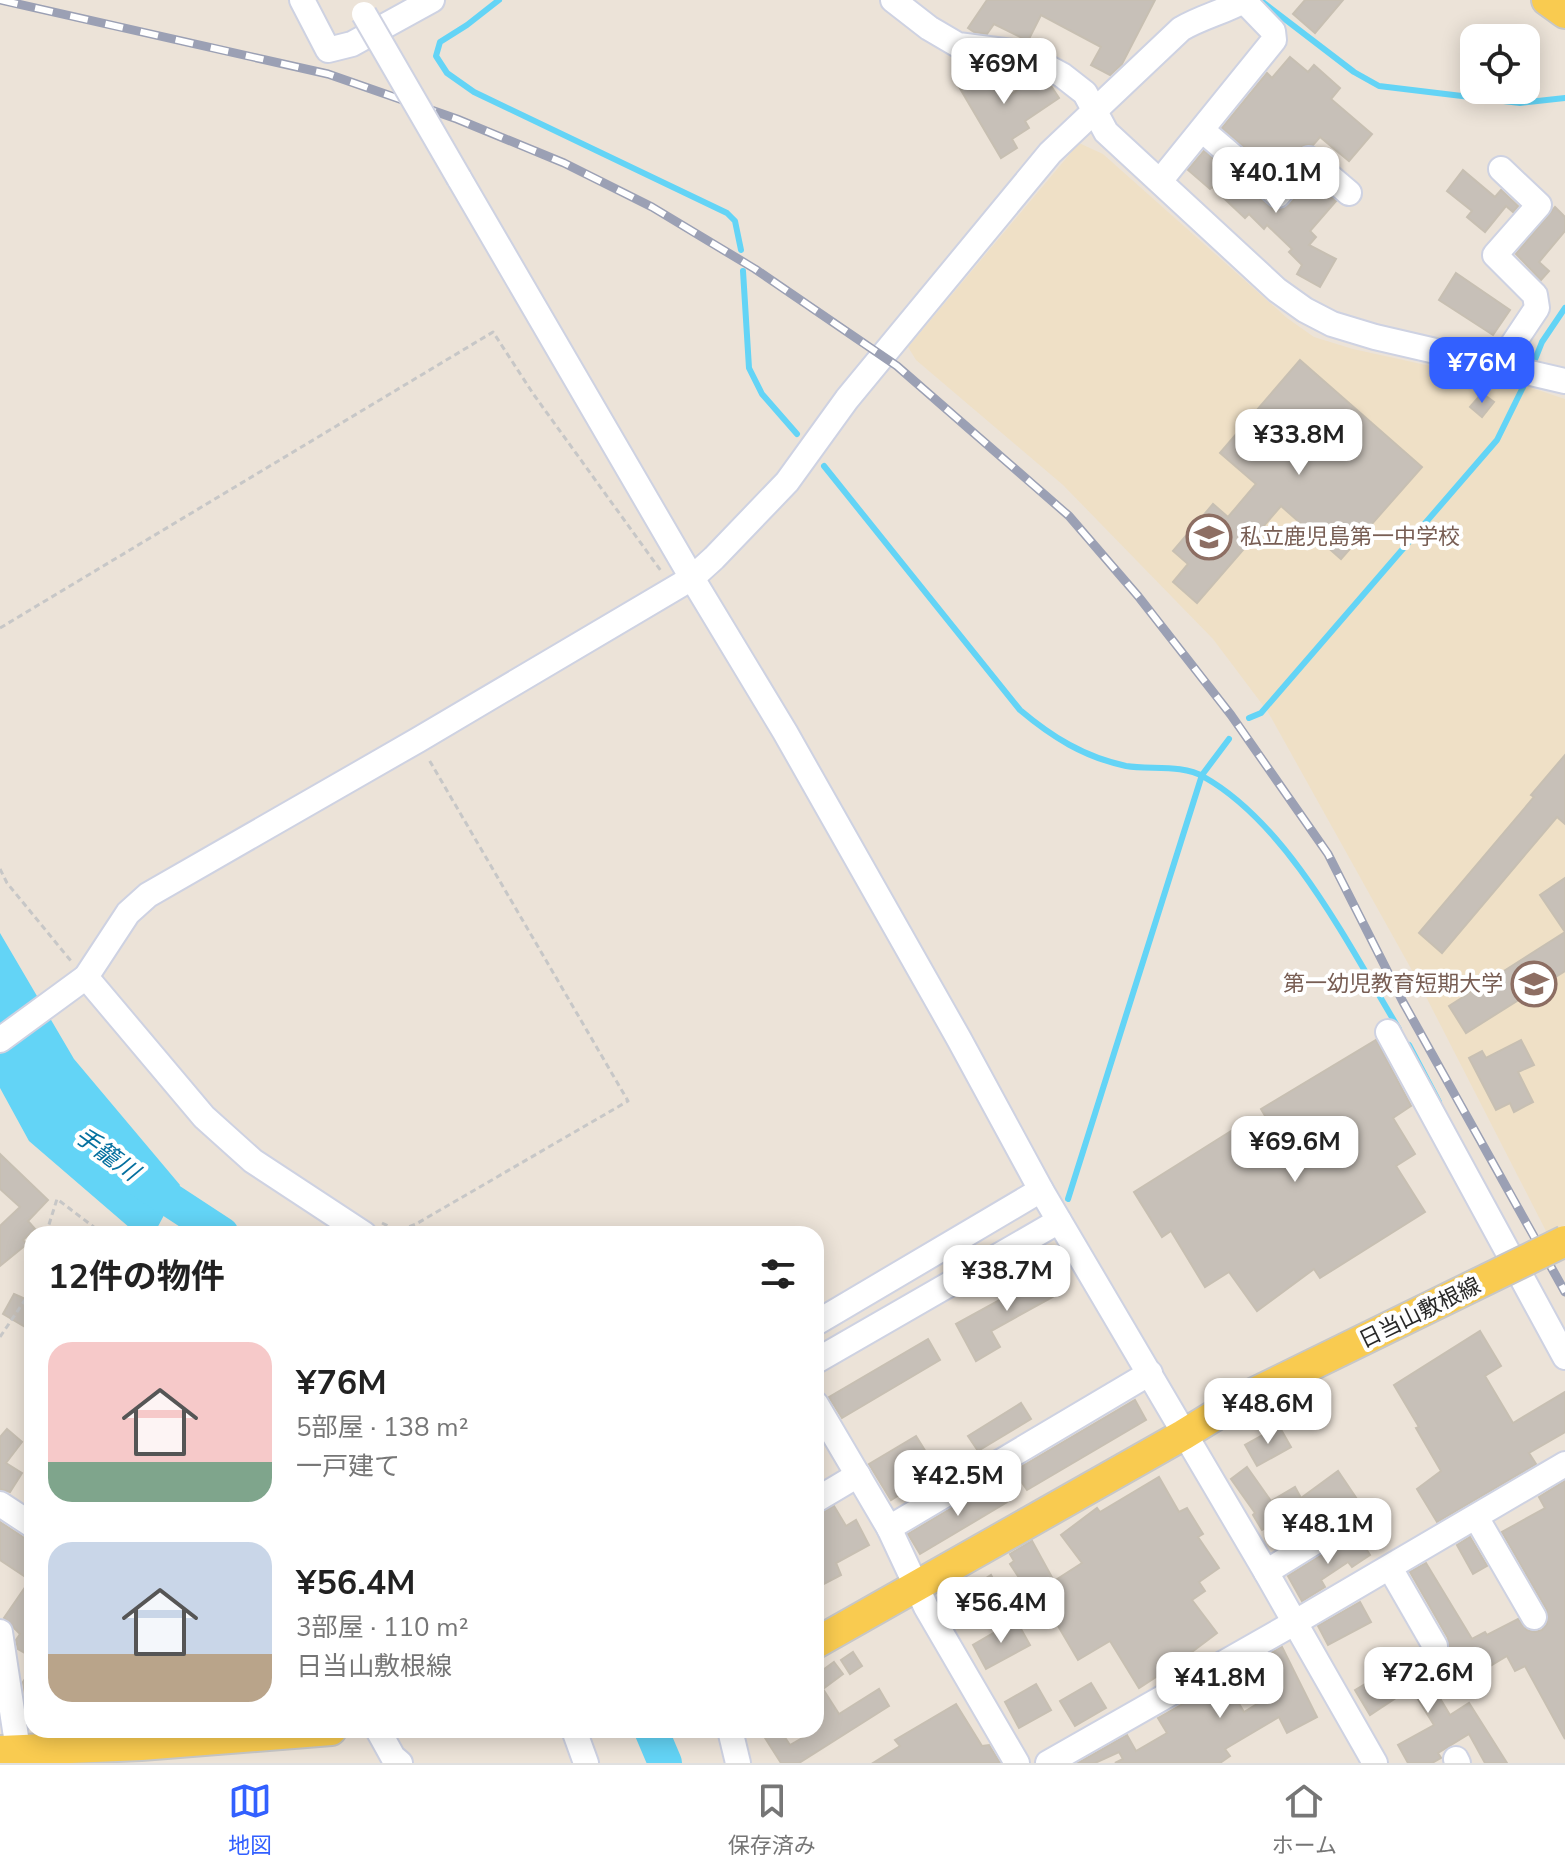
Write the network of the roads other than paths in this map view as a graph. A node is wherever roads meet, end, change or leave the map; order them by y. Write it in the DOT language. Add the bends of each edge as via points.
graph roads {
  1 [pos="302,0"];
  2 [pos="893,0"];
  3 [pos="1244,0"];
  4 [pos="1547,0"];
  5 [pos="428,1"];
  6 [pos="360,7"];
  7 [pos="1565,13"];
  8 [pos="1094,113"];
  9 [pos="1202,130"];
  10 [pos="1501,169"];
  11 [pos="1160,181"];
  12 [pos="1349,193"];
  13 [pos="1508,367"];
  14 [pos="1554,378"];
  15 [pos="682,583"];
  16 [pos="82,980"];
  17 [pos="1388,1032"];
  18 [pos="0,1040"];
  19 [pos="1041,1190"];
  20 [pos="1059,1221"];
  21 [pos="368,1226"];
  22 [pos="1565,1241"];
  23 [pos="824,1318"];
  24 [pos="824,1356"];
  25 [pos="1565,1357"];
  26 [pos="1150,1373"];
  27 [pos="824,1418"];
  28 [pos="1183,1435"];
  29 [pos="1565,1464"];
  30 [pos="858,1475"];
  31 [pos="824,1495"];
  32 [pos="0,1504"];
  33 [pos="1476,1517"];
  34 [pos="24,1520"];
  35 [pos="1347,1522"];
  36 [pos="889,1528"];
  37 [pos="1390,1568"];
  38 [pos="1266,1572"];
  39 [pos="916,1584"];
  40 [pos="1534,1617"];
  41 [pos="1294,1623"];
  42 [pos="0,1632"];
  43 [pos="824,1638"];
  44 [pos="1435,1646"];
  45 [pos="268,1738"];
  46 [pos="382,1738"];
  47 [pos="577,1738"];
  48 [pos="732,1738"];
  49 [pos="13,1754"];
  50 [pos="142,1754"];
  51 [pos="400,1763"];
  52 [pos="586,1763"];
  53 [pos="738,1763"];
  54 [pos="1017,1763"];
  55 [pos="1048,1763"];
  56 [pos="1375,1763"];
  1 -- 5 [label="street" via="328,50 352,44"];
  2 -- 8 [label="street" via="958,45 1012,52 1045,65 1085,93"];
  3 -- 8 [label="street" via="1181,29"];
  3 -- 9 [label="street" via="1273,31 1274,40"];
  4 -- 7 [label="main road"];
  6 -- 15 [label="street, bridge"];
  8 -- 11 [label="street" via="1106,132"];
  8 -- 15 [label="street" via="1050,153 847,399 787,482 714,558"];
  9 -- 11 [label="street"];
  9 -- 12 [label="street" via="1278,195 1309,159"];
  10 -- 13 [label="street" via="1539,205 1495,255 1535,295 1537,308"];
  11 -- 13 [label="street" via="1305,310 1375,337"];
  13 -- 14 [label="street"];
  15 -- 16 [label="street" via="137,903"];
  15 -- 19 [label="street" via="785,732"];
  16 -- 18 [label="street"];
  16 -- 21 [label="street" via="204,1117 253,1161"];
  17 -- 25 [label="street"];
  19 -- 20 [label="street"];
  19 -- 23 [label="street"];
  20 -- 24 [label="street"];
  20 -- 26 [label="street"];
  22 -- 28 [label="main road, 日当山敷根線, bridge" via="1240,1400"];
  26 -- 28 [label="street"];
  26 -- 36 [label="street"];
  27 -- 30 [label="street"];
  28 -- 38 [label="street"];
  28 -- 39 [label="main road, 日当山敷根線"];
  29 -- 33 [label="street"];
  30 -- 31 [label="street"];
  30 -- 36 [label="street"];
  32 -- 34 [label="street"];
  33 -- 37 [label="street"];
  33 -- 40 [label="street"];
  35 -- 38 [label="street"];
  36 -- 39 [label="street"];
  37 -- 41 [label="street"];
  37 -- 44 [label="street"];
  38 -- 41 [label="street"];
  39 -- 43 [label="main road, 日当山敷根線"];
  39 -- 54 [label="street"];
  41 -- 55 [label="street"];
  41 -- 56 [label="street"];
  42 -- 49 [label="street"];
  45 -- 50 [label="main road"];
  46 -- 51 [label="street"];
  47 -- 52 [label="street"];
  48 -- 53 [label="street"];
  49 -- 50 [label="main road"];
}
